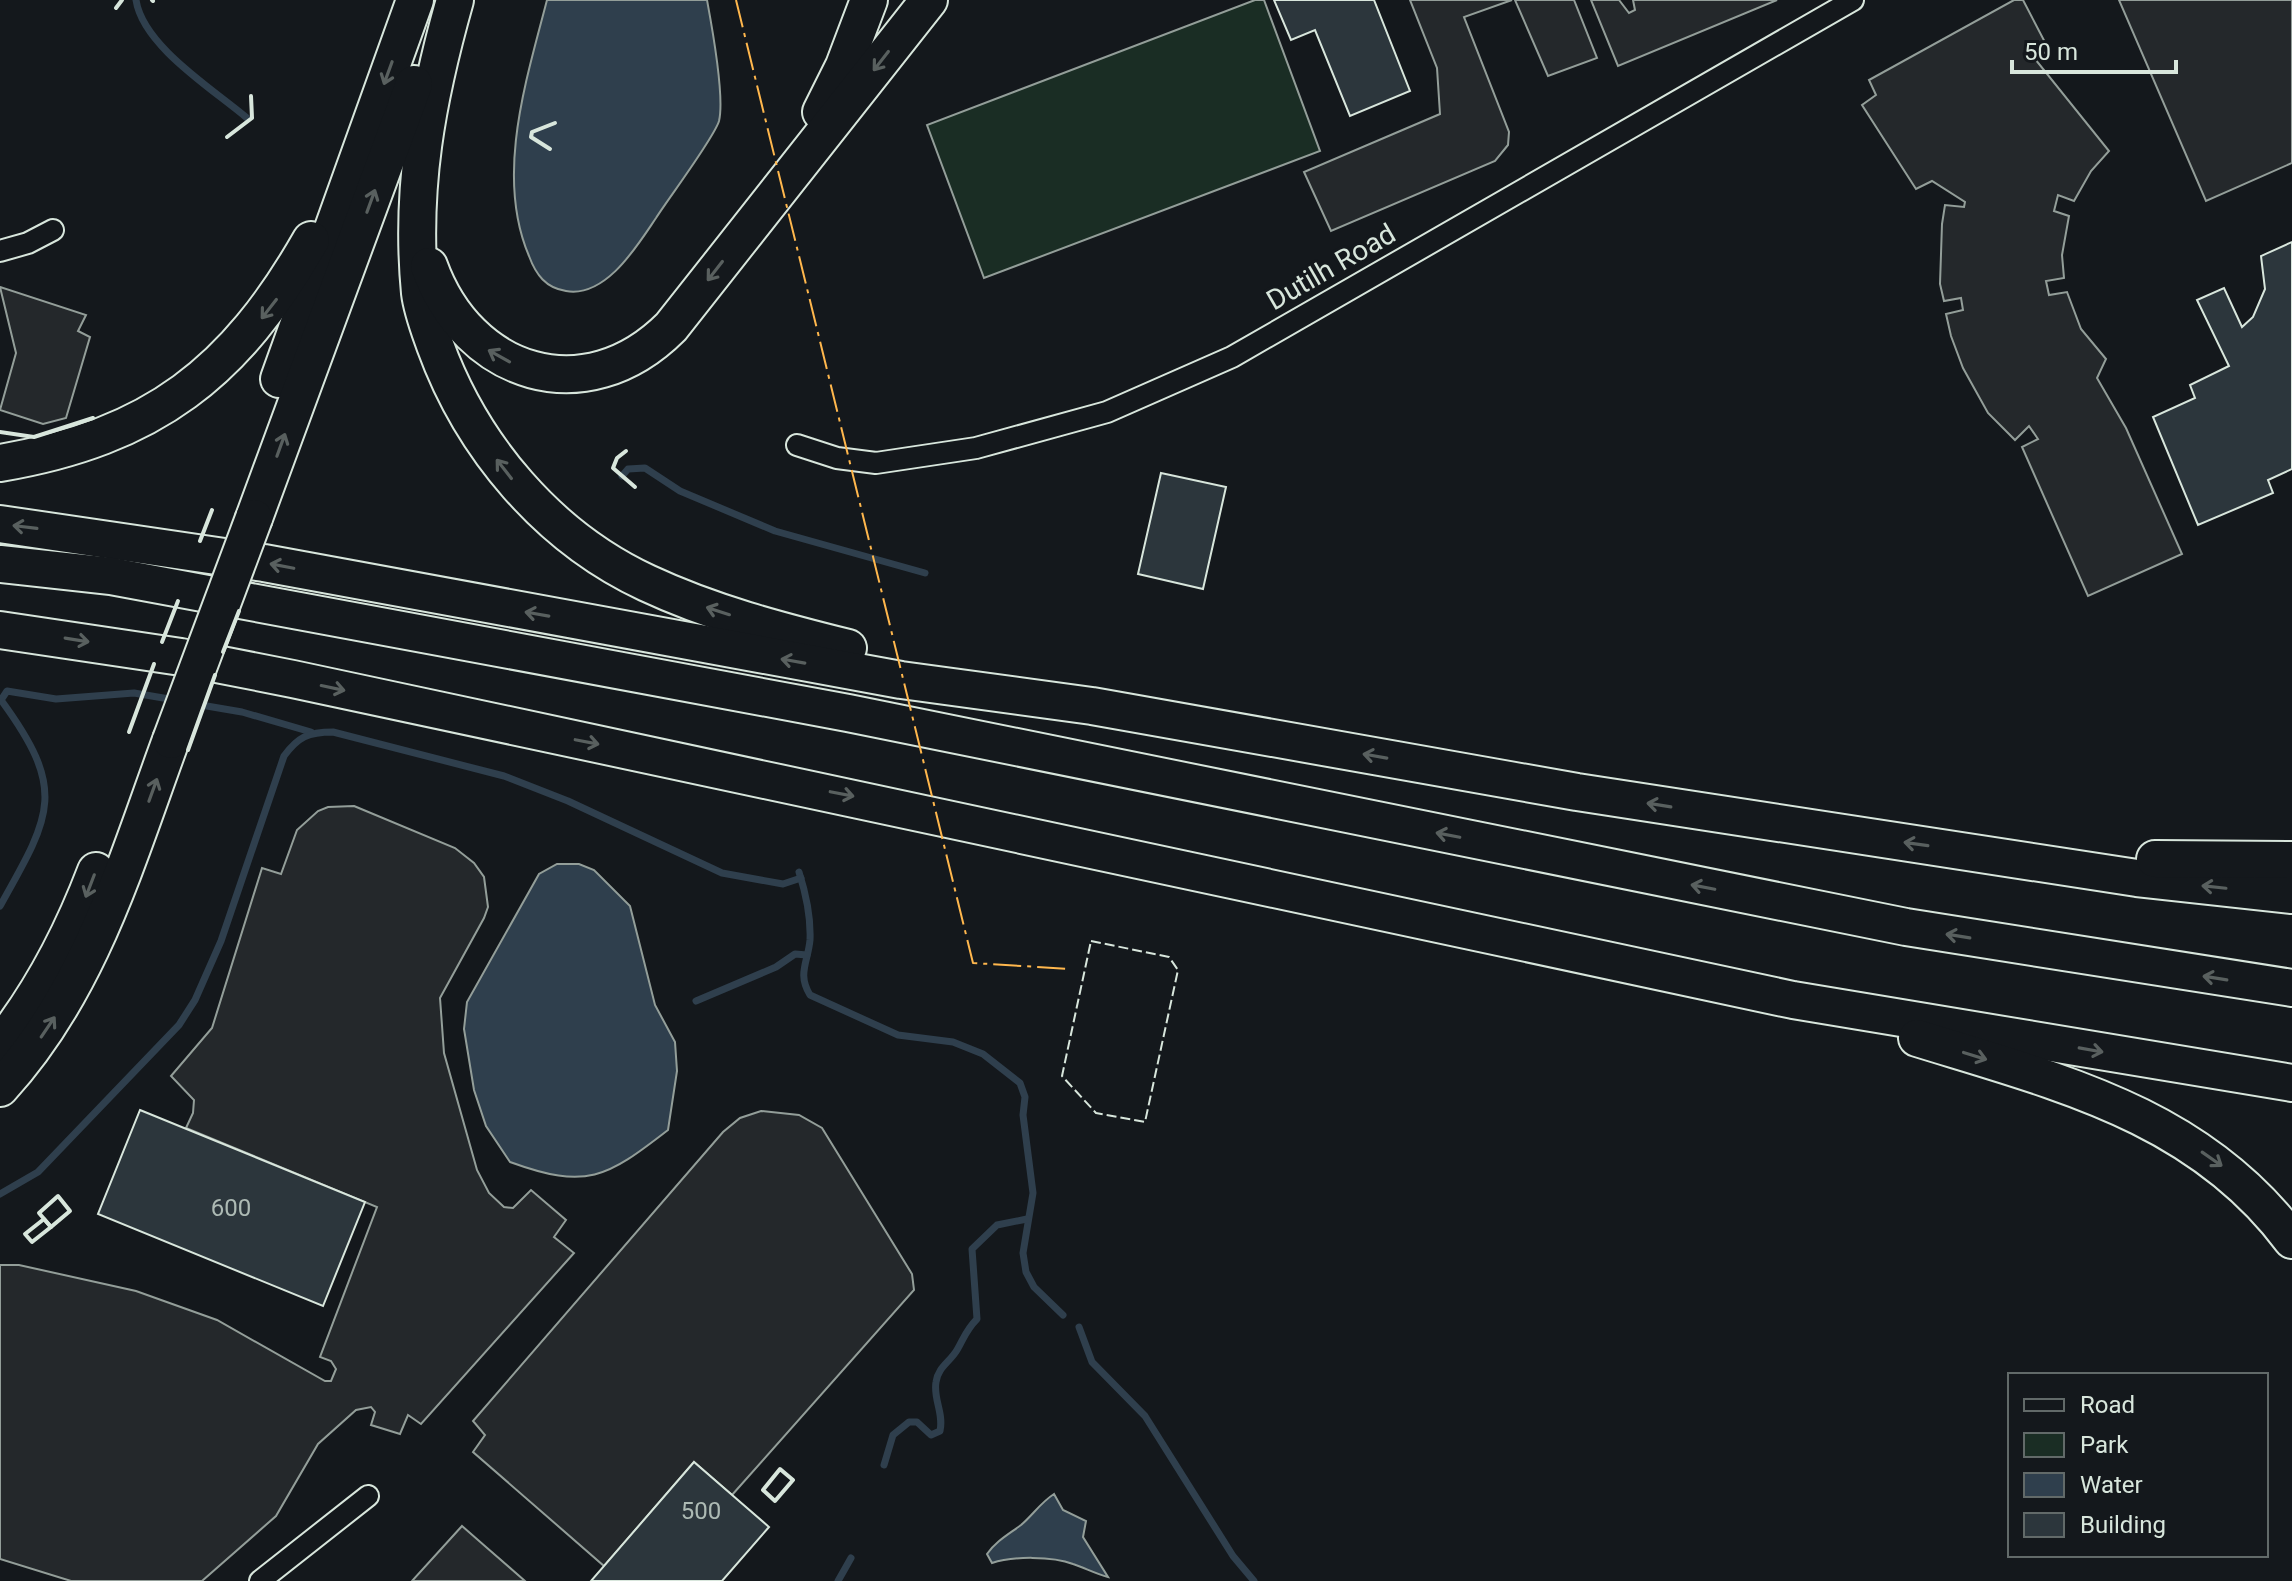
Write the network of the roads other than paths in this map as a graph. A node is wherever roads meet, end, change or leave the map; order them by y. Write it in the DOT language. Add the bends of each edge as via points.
graph roads {
  1 [pos="415,0"];
  2 [pos="452,0"];
  3 [pos="869,0"];
  4 [pos="929,0"];
  5 [pos="1853,0"];
  6 [pos="352,169"];
  7 [pos="763,210"];
  8 [pos="418,226"];
  9 [pos="53,230"];
  10 [pos="0,251"];
  11 [pos="797,445"];
  12 [pos="0,463"];
  13 [pos="242,515"];
  14 [pos="0,524"];
  15 [pos="0,564"];
  16 [pos="0,630"];
  17 [pos="1092,706"];
  18 [pos="159,737"];
  19 [pos="1993,854"];
  20 [pos="2292,860"];
  21 [pos="2292,895"];
  22 [pos="2292,988"];
  23 [pos="1793,1000"];
  24 [pos="0,1045"];
  25 [pos="2292,1083"];
  26 [pos="0,1088"];
  27 [pos="2292,1240"];
  28 [pos="368,1496"];
  29 [pos="260,1581"];
  1 -- 6 [label="highway, one-way"];
  2 -- 8 [label="highway" via="423,126"];
  13 -- 2 [label="highway, one-way"];
  3 -- 7 [label="highway" via="831,94"];
  4 -- 7 [label="highway, one-way"];
  5 -- 11 [label="street, Dutilh Road" via="1232,357 1147,396 1020,438 895,462 857,462"];
  6 -- 12 [label="highway, one-way" via="280,295 224,360 144,418 66,449"];
  6 -- 13 [label="highway"];
  7 -- 8 [label="highway, one-way" via="657,341 624,362 565,374 506,361 469,335 434,282"];
  17 -- 8 [label="highway, one-way" via="788,633 668,592 584,545 516,484 490,451 445,372 420,295"];
  9 -- 10 [label="street"];
  13 -- 18 [label="highway, bridge"];
  17 -- 14 [label="highway, one-way" via="901,680 264,563"];
  22 -- 15 [label="highway, one-way" via="1906,927 848,713 111,576"];
  16 -- 23 [label="highway, one-way" via="293,679"];
  19 -- 17 [label="highway, one-way" via="1577,792"];
  18 -- 24 [label="highway, one-way" via="66,944"];
  26 -- 18 [label="highway, one-way" via="48,1029 99,933"];
  19 -- 20 [label="highway"];
  21 -- 19 [label="highway, one-way" via="2137,878"];
  23 -- 25 [label="highway, one-way"];
  23 -- 27 [label="highway, one-way" via="2060,1082 2123,1107 2177,1134 2231,1172"];
  28 -- 29 [label="street"];
}
